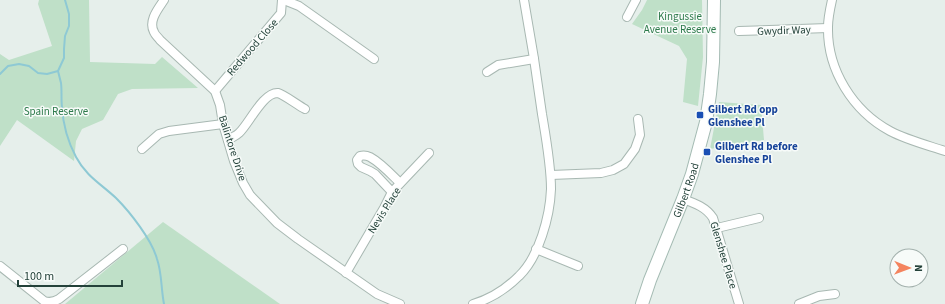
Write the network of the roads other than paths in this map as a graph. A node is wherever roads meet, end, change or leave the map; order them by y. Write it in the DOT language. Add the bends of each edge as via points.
graph roads {
  1 [pos="164,0"];
  2 [pos="283,0"];
  3 [pos="524,0"];
  4 [pos="636,0"];
  5 [pos="714,0"];
  6 [pos="832,0"];
  7 [pos="627,17"];
  8 [pos="828,28"];
  9 [pos="739,31"];
  10 [pos="374,59"];
  11 [pos="534,59"];
  12 [pos="487,72"];
  13 [pos="215,90"];
  14 [pos="305,109"];
  15 [pos="638,119"];
  16 [pos="223,124"];
  17 [pos="228,140"];
  18 [pos="142,149"];
  19 [pos="945,151"];
  20 [pos="429,153"];
  21 [pos="550,175"];
  22 [pos="400,183"];
  23 [pos="392,192"];
  24 [pos="683,199"];
  25 [pos="759,218"];
  26 [pos="717,228"];
  27 [pos="123,249"];
  28 [pos="536,249"];
  29 [pos="0,266"];
  30 [pos="578,266"];
  31 [pos="346,273"];
  32 [pos="835,294"];
  33 [pos="483,303"];
  34 [pos="400,304"];
  35 [pos="473,304"];
  36 [pos="642,304"];
  37 [pos="739,304"];
  38 [pos="799,304"];
  1 -- 13 [label="street" via="152,22 154,32"];
  2 -- 10 [label="street, Redwood Close" via="298,6"];
  2 -- 13 [label="street, Redwood Close" via="281,13"];
  3 -- 11 [label="street"];
  4 -- 7 [label="street"];
  5 -- 24 [label="main road, Gilbert Road" via="713,62 706,122"];
  6 -- 8 [label="street"];
  8 -- 9 [label="street, Gwydir Way"];
  8 -- 19 [label="street" via="832,59 840,80 853,100 870,117 890,130"];
  11 -- 12 [label="street" via="498,65"];
  11 -- 21 [label="street"];
  13 -- 16 [label="street, Balintore Drive"];
  14 -- 17 [label="street" via="283,95 270,95 240,133"];
  15 -- 21 [label="street" via="640,134 635,149 624,164 601,173"];
  16 -- 17 [label="street, Balintore Drive"];
  16 -- 18 [label="street" via="164,132"];
  17 -- 31 [label="street, Balintore Drive" via="234,161 250,195 277,223"];
  20 -- 22 [label="street, Nevis Place"];
  21 -- 28 [label="street" via="548,218"];
  22 -- 23 [label="street, Nevis Place"];
  22 -- 23 [label="street" via="370,157 360,156 358,164 375,174"];
  23 -- 31 [label="street, Nevis Place"];
  24 -- 26 [label="street, Glenshee Place" via="701,206 710,213"];
  24 -- 36 [label="main road, Gilbert Road"];
  25 -- 26 [label="street"];
  26 -- 37 [label="street, Glenshee Place"];
  27 -- 29 [label="street" via="60,299 50,303"];
  28 -- 30 [label="street"];
  28 -- 33 [label="street" via="520,275"];
  31 -- 34 [label="street, Balintore Drive" via="377,294"];
  32 -- 38 [label="street" via="818,296"];
  33 -- 35 [label="street"];
}
